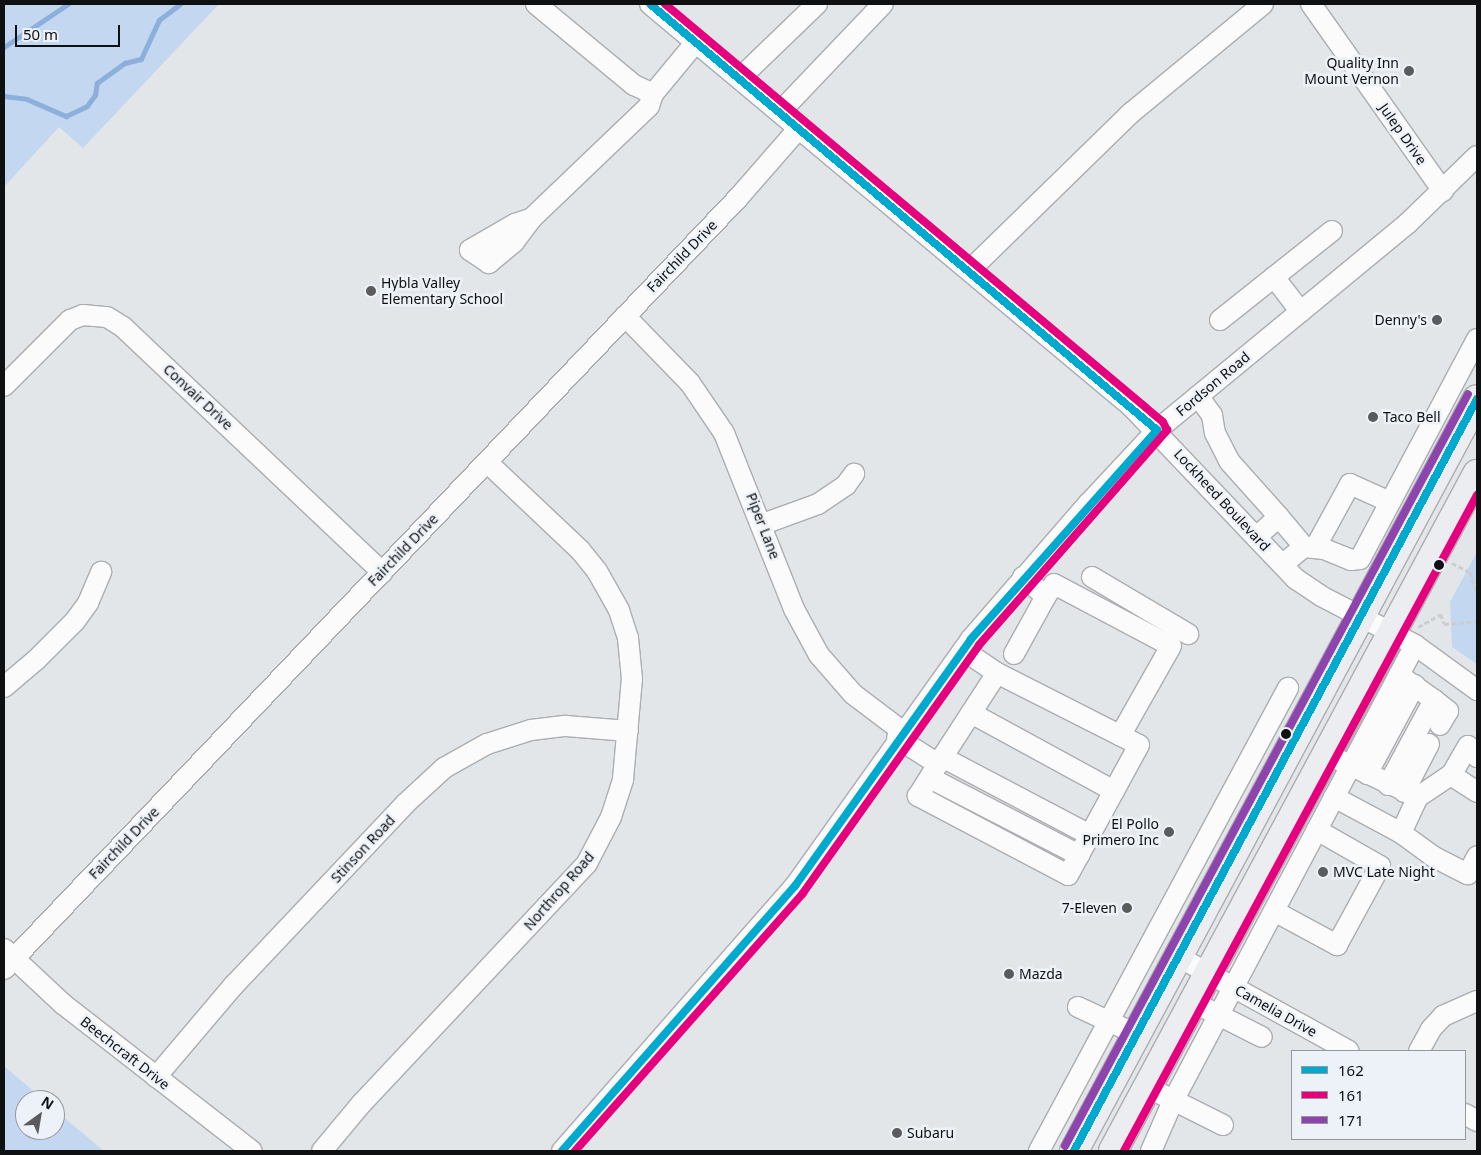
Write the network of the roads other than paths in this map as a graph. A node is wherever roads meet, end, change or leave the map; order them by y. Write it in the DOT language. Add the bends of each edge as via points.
graph roads {
  1 [pos="536,4"];
  2 [pos="650,4"];
  3 [pos="817,4"];
  4 [pos="883,4"];
  5 [pos="1263,4"];
  6 [pos="1311,4"];
  7 [pos="696,42"];
  8 [pos="740,78"];
  9 [pos="654,94"];
  10 [pos="780,112"];
  11 [pos="799,128"];
  12 [pos="1476,159"];
  13 [pos="1443,191"];
  14 [pos="532,218"];
  15 [pos="1332,231"];
  16 [pos="970,270"];
  17 [pos="1274,277"];
  18 [pos="1301,312"];
  19 [pos="625,316"];
  20 [pos="1220,320"];
  21 [pos="1477,339"];
  22 [pos="1471,366"];
  23 [pos="4,386"];
  24 [pos="1198,396"];
  25 [pos="1477,399"];
  26 [pos="1157,430"];
  27 [pos="487,462"];
  28 [pos="1236,468"];
  29 [pos="854,474"];
  30 [pos="1477,474"];
  31 [pos="1209,487"];
  32 [pos="1390,502"];
  33 [pos="1279,517"];
  34 [pos="763,524"];
  35 [pos="1256,536"];
  36 [pos="1310,547"];
  37 [pos="1283,564"];
  38 [pos="101,572"];
  39 [pos="382,572"];
  40 [pos="1023,576"];
  41 [pos="1092,577"];
  42 [pos="1046,596"];
  43 [pos="1361,618"];
  44 [pos="1188,634"];
  45 [pos="1407,635"];
  46 [pos="963,650"];
  47 [pos="1014,654"];
  48 [pos="997,672"];
  49 [pos="1407,680"];
  50 [pos="4,687"];
  51 [pos="1288,688"];
  52 [pos="1477,690"];
  53 [pos="1434,700"];
  54 [pos="971,713"];
  55 [pos="1270,720"];
  56 [pos="1440,724"];
  57 [pos="628,730"];
  58 [pos="1298,734"];
  59 [pos="900,735"];
  60 [pos="1120,736"];
  61 [pos="1430,744"];
  62 [pos="1327,753"];
  63 [pos="1477,757"];
  64 [pos="937,766"];
  65 [pos="1359,770"];
  66 [pos="1451,775"];
  67 [pos="1114,791"];
  68 [pos="1403,791"];
  69 [pos="1477,792"];
  70 [pos="1334,797"];
  71 [pos="1317,830"];
  72 [pos="1401,832"];
  73 [pos="1090,835"];
  74 [pos="1079,855"];
  75 [pos="1477,856"];
  76 [pos="1274,911"];
  77 [pos="1177,956"];
  78 [pos="7,959"];
  79 [pos="1208,973"];
  80 [pos="1233,987"];
  81 [pos="1477,1001"];
  82 [pos="1192,1002"];
  83 [pos="1078,1007"];
  84 [pos="1220,1016"];
  85 [pos="1109,1022"];
  86 [pos="1136,1034"];
  87 [pos="1262,1037"];
  88 [pos="1348,1050"];
  89 [pos="1420,1050"];
  90 [pos="156,1077"];
  91 [pos="1147,1087"];
  92 [pos="1173,1101"];
  93 [pos="1466,1115"];
  94 [pos="1477,1121"];
  95 [pos="1223,1125"];
  96 [pos="1155,1150"];
  97 [pos="252,1151"];
  98 [pos="322,1151"];
  99 [pos="562,1151"];
  100 [pos="1039,1151"];
  101 [pos="1074,1151"];
  102 [pos="1113,1151"];
  1 -- 9 [label="street" via="634,85"];
  2 -- 7 [label="street, Lockheed Boulevard"];
  3 -- 8 [label="street"];
  4 -- 10 [label="street"];
  5 -- 16 [label="street" via="1131,113"];
  6 -- 13 [label="street, Julep Drive"];
  7 -- 8 [label="street, Lockheed Boulevard"];
  7 -- 9 [label="street"];
  8 -- 10 [label="street, Lockheed Boulevard"];
  9 -- 14 [label="street" via="649,106"];
  10 -- 11 [label="street, Lockheed Boulevard"];
  11 -- 16 [label="street, Lockheed Boulevard"];
  11 -- 19 [label="street, Fairchild Drive" via="738,198"];
  12 -- 13 [label="street, Fordson Road"];
  13 -- 18 [label="street, Fordson Road"];
  15 -- 17 [label="street"];
  16 -- 26 [label="street, Lockheed Boulevard"];
  17 -- 18 [label="street"];
  17 -- 20 [label="street"];
  18 -- 24 [label="street, Fordson Road"];
  19 -- 27 [label="street, Fairchild Drive"];
  19 -- 34 [label="street, Piper Lane" via="670,361 712,414 735,455"];
  21 -- 22 [label="street"];
  22 -- 32 [label="street"];
  23 -- 39 [label="street, Convair Drive" via="70,320 83,315 107,317 123,327"];
  24 -- 26 [label="street, Fordson Road"];
  24 -- 28 [label="street" via="1212,415 1215,433"];
  25 -- 43 [label="highway"];
  26 -- 31 [label="street, Lockheed Boulevard"];
  26 -- 40 [label="street, Fordson Road"];
  27 -- 39 [label="street, Fairchild Drive"];
  27 -- 57 [label="street, Northrop Road" via="580,550 612,594 625,624 631,655"];
  28 -- 31 [label="street"];
  28 -- 33 [label="street"];
  29 -- 34 [label="street" via="846,485 818,504"];
  30 -- 45 [label="highway"];
  31 -- 35 [label="street, Lockheed Boulevard"];
  32 -- 36 [label="street" via="1360,559 1351,560"];
  32 -- 36 [label="street" via="1350,484"];
  33 -- 35 [label="street"];
  33 -- 36 [label="street"];
  34 -- 59 [label="street, Piper Lane" via="794,609 819,655 853,694"];
  35 -- 37 [label="street, Lockheed Boulevard"];
  36 -- 37 [label="street"];
  37 -- 43 [label="street, Lockheed Boulevard" via="1308,588"];
  38 -- 50 [label="street" via="88,603 75,621 25,671"];
  39 -- 78 [label="street, Fairchild Drive"];
  40 -- 42 [label="street"];
  40 -- 46 [label="street, Fordson Road"];
  41 -- 44 [label="street"];
  42 -- 47 [label="street"];
  42 -- 60 [label="street" via="1054,584 1171,646"];
  43 -- 45 [label="street, Lockheed Boulevard"];
  43 -- 58 [label="highway"];
  45 -- 49 [label="street"];
  45 -- 52 [label="street, Lockheed Boulevard"];
  45 -- 62 [label="highway"];
  46 -- 48 [label="street"];
  46 -- 59 [label="street, Fordson Road"];
  48 -- 54 [label="street"];
  48 -- 60 [label="street"];
  49 -- 53 [label="street"];
  49 -- 65 [label="street"];
  51 -- 55 [label="street"];
  53 -- 56 [label="street" via="1448,711"];
  53 -- 68 [label="street"];
  54 -- 64 [label="street"];
  54 -- 67 [label="street"];
  55 -- 58 [label="street"];
  55 -- 85 [label="street"];
  57 -- 90 [label="street, Stinson Road" via="566,726 532,730 487,744 444,768 405,804 234,985"];
  57 -- 98 [label="street, Northrop Road" via="616,803 603,836 587,863 362,1103"];
  58 -- 77 [label="highway"];
  59 -- 64 [label="street, Piper Lane"];
  59 -- 99 [label="street, Fordson Road" via="795,886"];
  60 -- 67 [label="street" via="1139,746"];
  61 -- 68 [label="street"];
  62 -- 65 [label="street"];
  62 -- 79 [label="highway"];
  63 -- 66 [label="street" via="1468,746"];
  64 -- 73 [label="street"];
  64 -- 74 [label="street"];
  64 -- 74 [label="street" via="918,796 1068,875"];
  65 -- 68 [label="street"];
  65 -- 70 [label="street"];
  66 -- 68 [label="street"];
  66 -- 69 [label="street"];
  67 -- 73 [label="street"];
  68 -- 72 [label="street"];
  70 -- 71 [label="street"];
  70 -- 72 [label="street"];
  71 -- 76 [label="street"];
  71 -- 76 [label="street" via="1380,866 1337,945"];
  72 -- 75 [label="street" via="1434,857 1468,874"];
  73 -- 74 [label="street"];
  76 -- 80 [label="street"];
  77 -- 79 [label="street, Camelia Drive"];
  77 -- 86 [label="highway"];
  78 -- 90 [label="street, Beechcraft Drive"];
  79 -- 80 [label="street, Camelia Drive"];
  79 -- 82 [label="highway"];
  80 -- 84 [label="street"];
  80 -- 88 [label="street, Camelia Drive"];
  81 -- 89 [label="street" via="1443,1016 1431,1029"];
  82 -- 84 [label="street"];
  82 -- 91 [label="highway"];
  83 -- 85 [label="street"];
  84 -- 87 [label="street"];
  84 -- 92 [label="street"];
  85 -- 86 [label="street"];
  85 -- 100 [label="street"];
  86 -- 101 [label="highway"];
  90 -- 97 [label="street, Beechcraft Drive"];
  91 -- 92 [label="street"];
  91 -- 102 [label="highway"];
  92 -- 95 [label="street"];
  92 -- 96 [label="street"];
  93 -- 94 [label="street"];
}
